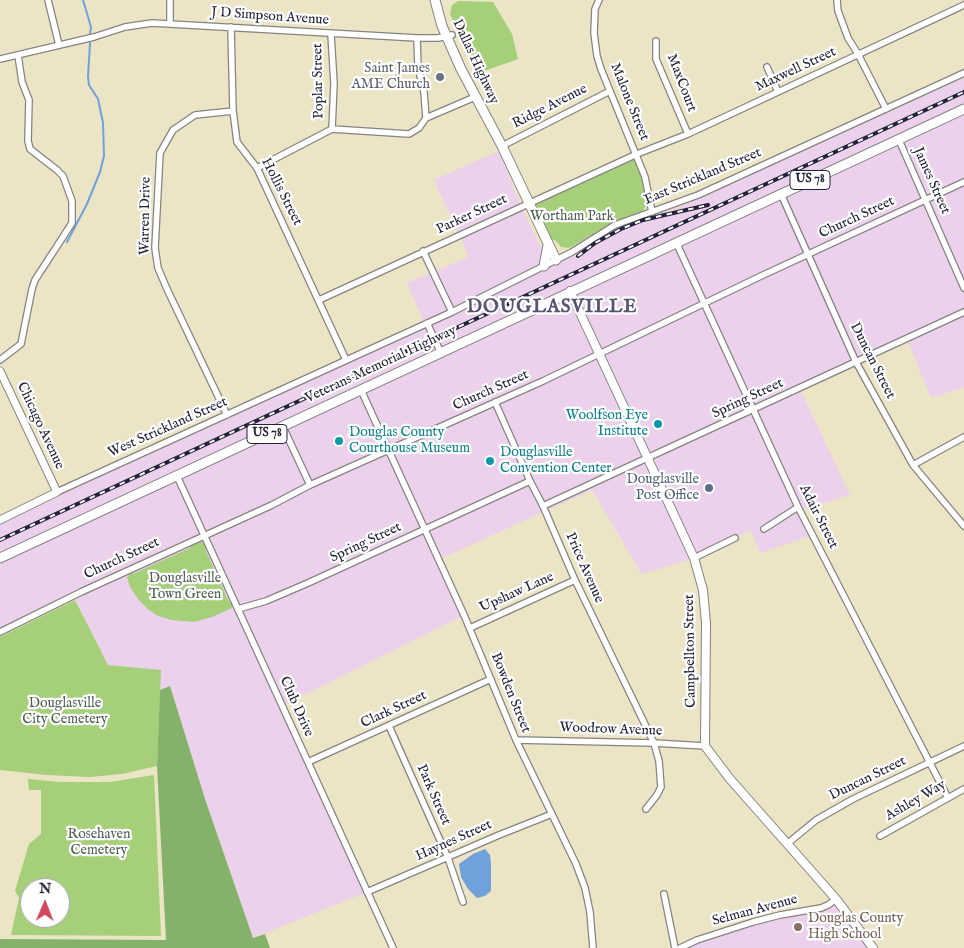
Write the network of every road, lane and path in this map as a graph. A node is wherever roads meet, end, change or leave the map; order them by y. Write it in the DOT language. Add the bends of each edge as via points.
graph roads {
  1 [pos="48,0"];
  2 [pos="170,0"];
  3 [pos="435,0"];
  4 [pos="439,0"];
  5 [pos="599,0"];
  6 [pos="837,0"];
  7 [pos="964,5"];
  8 [pos="170,23"];
  9 [pos="232,27"];
  10 [pos="331,34"];
  11 [pos="449,36"];
  12 [pos="417,38"];
  13 [pos="656,40"];
  14 [pos="59,46"];
  15 [pos="858,54"];
  16 [pos="18,55"];
  17 [pos="0,59"];
  18 [pos="767,67"];
  19 [pos="964,73"];
  20 [pos="610,91"];
  21 [pos="778,92"];
  22 [pos="475,97"];
  23 [pos="886,109"];
  24 [pos="964,109"];
  25 [pos="233,111"];
  26 [pos="426,118"];
  27 [pos="332,129"];
  28 [pos="495,132"];
  29 [pos="688,134"];
  30 [pos="899,140"];
  31 [pos="502,146"];
  32 [pos="637,154"];
  33 [pos="257,168"];
  34 [pos="964,182"];
  35 [pos="781,194"];
  36 [pos="926,200"];
  37 [pos="529,204"];
  38 [pos="652,212"];
  39 [pos="676,242"];
  40 [pos="548,245"];
  41 [pos="423,252"];
  42 [pos="808,255"];
  43 [pos="556,260"];
  44 [pos="544,266"];
  45 [pos="964,288"];
  46 [pos="570,291"];
  47 [pos="319,300"];
  48 [pos="704,303"];
  49 [pos="452,312"];
  50 [pos="964,312"];
  51 [pos="427,323"];
  52 [pos="441,353"];
  53 [pos="599,354"];
  54 [pos="0,360"];
  55 [pos="346,360"];
  56 [pos="856,362"];
  57 [pos="0,371"];
  58 [pos="361,390"];
  59 [pos="494,402"];
  60 [pos="753,410"];
  61 [pos="227,415"];
  62 [pos="283,427"];
  63 [pos="964,436"];
  64 [pos="388,451"];
  65 [pos="648,458"];
  66 [pos="913,465"];
  67 [pos="177,476"];
  68 [pos="530,481"];
  69 [pos="310,485"];
  70 [pos="57,492"];
  71 [pos="543,506"];
  72 [pos="798,507"];
  73 [pos="0,520"];
  74 [pos="964,526"];
  75 [pos="426,529"];
  76 [pos="764,529"];
  77 [pos="204,535"];
  78 [pos="735,538"];
  79 [pos="0,558"];
  80 [pos="694,558"];
  81 [pos="575,580"];
  82 [pos="238,609"];
  83 [pos="470,628"];
  84 [pos="0,632"];
  85 [pos="491,679"];
  86 [pos="390,726"];
  87 [pos="516,740"];
  88 [pos="654,743"];
  89 [pos="705,746"];
  90 [pos="964,746"];
  91 [pos="308,762"];
  92 [pos="929,763"];
  93 [pos="964,788"];
  94 [pos="948,798"];
  95 [pos="646,809"];
  96 [pos="552,814"];
  97 [pos="880,836"];
  98 [pos="788,843"];
  99 [pos="448,858"];
  100 [pos="367,892"];
  101 [pos="664,894"];
  102 [pos="836,898"];
  103 [pos="463,902"];
  104 [pos="393,948"];
  105 [pos="593,948"];
  106 [pos="675,948"];
  107 [pos="680,948"];
  108 [pos="873,948"];
  1 -- 14 [label="street"];
  2 -- 8 [label="street"];
  3 -- 11 [label="main road, Dallas Highway"];
  4 -- 11 [label="main road, Dallas Highway"];
  5 -- 20 [label="street, Malone Street" via="595,9 594,33 601,69"];
  6 -- 15 [label="street" via="848,38"];
  7 -- 15 [label="street, Maxwell Street"];
  8 -- 9 [label="street, J D Simpson Avenue"];
  8 -- 14 [label="street, J D Simpson Avenue" via="125,27"];
  9 -- 10 [label="street, J D Simpson Avenue"];
  9 -- 25 [label="street, Hollis Street"];
  10 -- 12 [label="street, J D Simpson Avenue"];
  10 -- 27 [label="street, Poplar Street"];
  11 -- 12 [label="street, J D Simpson Avenue"];
  11 -- 22 [label="main road, Dallas Highway"];
  11 -- 28 [label="main road, Dallas Highway"];
  12 -- 26 [label="street"];
  13 -- 29 [label="street, MaxCourt" via="656,59"];
  14 -- 16 [label="street, J D Simpson Avenue"];
  15 -- 21 [label="street, Maxwell Street"];
  15 -- 23 [label="street"];
  16 -- 17 [label="street, J D Simpson Avenue"];
  16 -- 54 [label="street" via="22,82 29,100 30,149 63,176 72,201 72,223 35,280 21,344"];
  18 -- 21 [label="street"];
  19 -- 23 [label="street, East Strickland Street"];
  20 -- 31 [label="street, Ridge Avenue"];
  20 -- 32 [label="street, Malone Street"];
  21 -- 29 [label="street, Maxwell Street"];
  22 -- 26 [label="street"];
  22 -- 28 [label="main road, Dallas Highway"];
  23 -- 38 [label="street, East Strickland Street" via="698,195"];
  24 -- 30 [label="main road, Veterans Memorial Highway / US 78"];
  25 -- 33 [label="street, Hollis Street" via="237,142"];
  25 -- 61 [label="street, Warren Drive" via="195,115 173,130 160,153 155,248 166,289"];
  26 -- 27 [label="street" via="409,134"];
  27 -- 33 [label="street"];
  28 -- 31 [label="main road, Dallas Highway"];
  29 -- 32 [label="street, Maxwell Street"];
  30 -- 35 [label="main road, Veterans Memorial Highway / US 78"];
  30 -- 36 [label="street, James Street"];
  31 -- 37 [label="main road, Dallas Highway"];
  32 -- 37 [label="street, Parker Street"];
  32 -- 38 [label="street, Malone Street" via="646,177"];
  33 -- 47 [label="street, Hollis Street"];
  34 -- 36 [label="street, Church Street"];
  35 -- 39 [label="main road, Veterans Memorial Highway / US 78"];
  35 -- 42 [label="street, Duncan Street"];
  36 -- 42 [label="street, Church Street"];
  36 -- 45 [label="street, James Street"];
  37 -- 40 [label="main road, Dallas Highway"];
  37 -- 41 [label="street, Parker Street"];
  38 -- 43 [label="street, East Strickland Street" via="615,225"];
  39 -- 46 [label="main road, Veterans Memorial Highway / US 78"];
  39 -- 48 [label="street, Adair Street"];
  40 -- 43 [label="main road, Dallas Highway"];
  40 -- 44 [label="main road"];
  41 -- 47 [label="street, Parker Street"];
  41 -- 49 [label="street"];
  42 -- 48 [label="street, Church Street"];
  42 -- 56 [label="street, Duncan Street"];
  43 -- 44 [label="street, East Strickland Street"];
  44 -- 49 [label="street, East Strickland Street"];
  46 -- 52 [label="main road, Veterans Memorial Highway / US 78"];
  46 -- 53 [label="main road, Campbellton Street"];
  47 -- 55 [label="street, Hollis Street"];
  48 -- 53 [label="street, Church Street"];
  48 -- 60 [label="street, Adair Street"];
  49 -- 51 [label="street, East Strickland Street"];
  50 -- 56 [label="street, Spring Street"];
  51 -- 52 [label="street"];
  51 -- 55 [label="street, East Strickland Street"];
  52 -- 58 [label="main road, Veterans Memorial Highway / US 78"];
  53 -- 59 [label="street, Church Street"];
  53 -- 65 [label="main road, Campbellton Street"];
  55 -- 61 [label="street, West Strickland Street"];
  56 -- 60 [label="street, Spring Street"];
  56 -- 66 [label="street, Duncan Street"];
  57 -- 70 [label="street, Chicago Avenue"];
  58 -- 62 [label="main road, Veterans Memorial Highway / US 78"];
  58 -- 64 [label="street, Bowden Street"];
  59 -- 64 [label="street, Church Street"];
  59 -- 68 [label="street, Price Avenue"];
  60 -- 65 [label="street, Spring Street"];
  60 -- 72 [label="street, Adair Street"];
  61 -- 70 [label="street, West Strickland Street"];
  62 -- 67 [label="main road, Veterans Memorial Highway / US 78"];
  62 -- 69 [label="street"];
  63 -- 66 [label="street"];
  64 -- 69 [label="street, Church Street"];
  64 -- 75 [label="street, Bowden Street"];
  65 -- 71 [label="street, Spring Street"];
  65 -- 80 [label="main road, Campbellton Street"];
  66 -- 74 [label="street, Duncan Street"];
  67 -- 77 [label="street, Club Drive"];
  67 -- 79 [label="main road, Veterans Memorial Highway / US 78"];
  68 -- 71 [label="street, Price Avenue"];
  68 -- 75 [label="street, Spring Street"];
  69 -- 77 [label="street, Church Street"];
  70 -- 73 [label="street, West Strickland Street"];
  71 -- 81 [label="street, Price Avenue"];
  72 -- 76 [label="street"];
  72 -- 92 [label="street, Adair Street"];
  75 -- 82 [label="street, Spring Street" via="308,584"];
  75 -- 83 [label="street, Bowden Street"];
  77 -- 82 [label="street, Club Drive"];
  77 -- 84 [label="street, Church Street"];
  78 -- 80 [label="street"];
  80 -- 89 [label="main road, Campbellton Street" via="703,590 706,623"];
  81 -- 83 [label="street, Upshaw Lane"];
  81 -- 88 [label="street, Price Avenue"];
  82 -- 91 [label="street, Club Drive"];
  83 -- 85 [label="street, Bowden Street"];
  85 -- 86 [label="street, Clark Street"];
  85 -- 87 [label="street, Bowden Street"];
  86 -- 91 [label="street, Clark Street"];
  86 -- 99 [label="street, Park Street"];
  87 -- 88 [label="street, Woodrow Avenue"];
  87 -- 96 [label="street, Bowden Street"];
  88 -- 89 [label="street, Woodrow Avenue"];
  88 -- 95 [label="street, Price Avenue" via="661,787"];
  89 -- 98 [label="main road"];
  90 -- 92 [label="street, Duncan Street"];
  91 -- 100 [label="street, Club Drive"];
  92 -- 94 [label="street, Adair Street"];
  92 -- 98 [label="street, Duncan Street" via="853,799 816,820"];
  93 -- 94 [label="street, Ashley Way"];
  94 -- 97 [label="street, Ashley Way"];
  96 -- 99 [label="street, Haynes Street"];
  96 -- 105 [label="street, Bowden Street" via="585,888"];
  98 -- 102 [label="main road"];
  99 -- 100 [label="street, Haynes Street"];
  99 -- 103 [label="street, Park Street"];
  100 -- 104 [label="street, Club Drive"];
  101 -- 106 [label="street"];
  102 -- 107 [label="street, Selman Avenue" via="821,908 753,922"];
  102 -- 108 [label="main road"];
}
